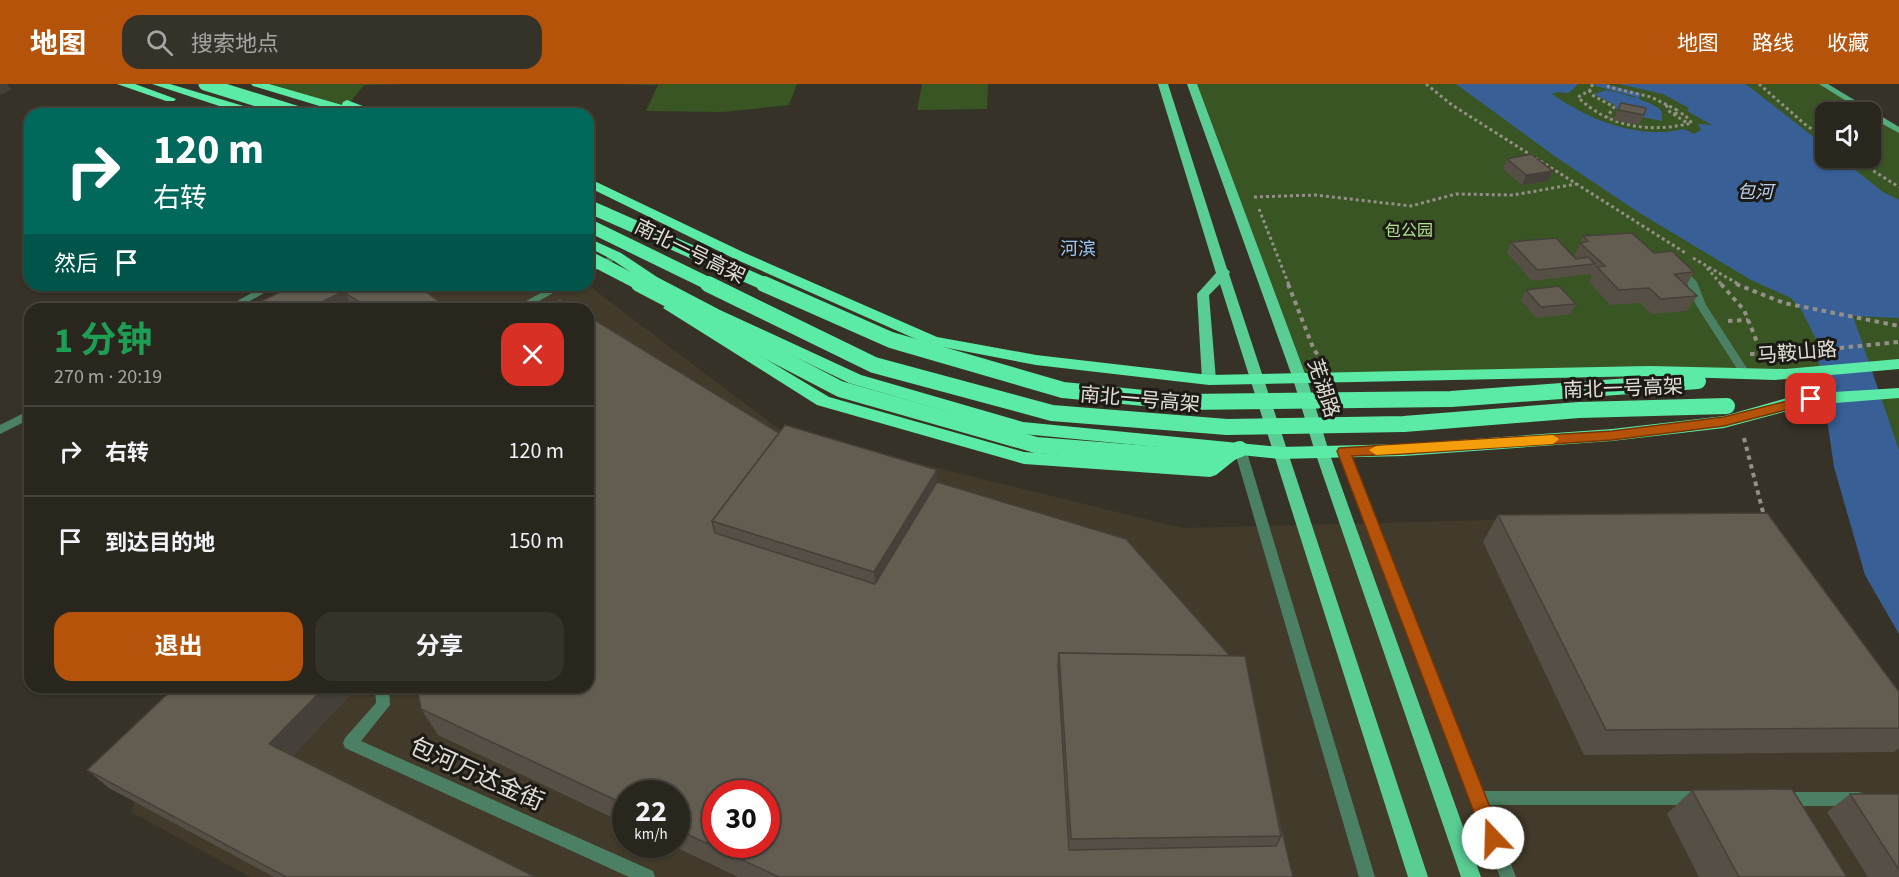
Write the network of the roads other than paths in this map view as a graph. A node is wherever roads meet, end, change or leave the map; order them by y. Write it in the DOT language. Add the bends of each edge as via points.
graph roads {
  1 [pos="123,84"];
  2 [pos="158,84"];
  3 [pos="205,84"];
  4 [pos="257,84"];
  5 [pos="277,84"];
  6 [pos="1163,84"];
  7 [pos="1192,84"];
  8 [pos="1823,84"];
  9 [pos="1852,102"];
  10 [pos="201,108"];
  11 [pos="236,108"];
  12 [pos="283,108"];
  13 [pos="339,108"];
  14 [pos="357,108"];
  15 [pos="1881,119"];
  16 [pos="1899,130"];
  17 [pos="594,185"];
  18 [pos="594,209"];
  19 [pos="594,228"];
  20 [pos="594,245"];
  21 [pos="616,256"];
  22 [pos="1666,256"];
  23 [pos="594,261"];
  24 [pos="594,268"];
  25 [pos="1224,272"];
  26 [pos="262,291"];
  27 [pos="551,291"];
  28 [pos="239,303"];
  29 [pos="528,303"];
  30 [pos="1892,364"];
  31 [pos="1745,373"];
  32 [pos="1785,374"];
  33 [pos="1300,379"];
  34 [pos="1209,380"];
  35 [pos="1256,380"];
  36 [pos="1698,381"];
  37 [pos="1899,393"];
  38 [pos="1811,399"];
  39 [pos="24,417"];
  40 [pos="0,430"];
  41 [pos="1240,449"];
  42 [pos="1343,451"];
  43 [pos="1322,452"];
  44 [pos="1280,453"];
  45 [pos="382,693"];
  46 [pos="1478,798"];
  47 [pos="1712,798"];
  48 [pos="1770,798"];
  49 [pos="1876,799"];
  50 [pos="647,877"];
  51 [pos="1367,877"];
  52 [pos="1418,877"];
  53 [pos="1471,877"];
  54 [pos="1508,877"];
  1 -- 10 [label="highway"];
  2 -- 11 [label="highway"];
  3 -- 12 [label="highway, bridge"];
  4 -- 13 [label="highway"];
  5 -- 14 [label="highway"];
  6 -- 25 [label="main road"];
  7 -- 33 [label="main road, 芜湖路"];
  8 -- 9 [label="street"];
  15 -- 16 [label="street"];
  17 -- 34 [label="highway" via="933,341 1036,360"];
  18 -- 36 [label="highway, 南北一号高架, bridge" via="891,340 1063,390 1184,402 1451,399"];
  19 -- 38 [label="highway, 南北一号高架, bridge" via="874,365 1052,413 1227,427 1404,424 1579,410"];
  20 -- 21 [label="highway"];
  21 -- 24 [label="street"];
  21 -- 41 [label="highway" via="652,280 716,313 855,379 1023,428"];
  22 -- 31 [label="street" via="1692,282 1701,305"];
  23 -- 41 [label="highway" via="823,401 1024,458 1210,471"];
  25 -- 34 [label="main road" via="1203,294"];
  25 -- 35 [label="main road"];
  26 -- 28 [label="street"];
  27 -- 29 [label="street"];
  30 -- 32 [label="highway, 马鞍山路"];
  31 -- 32 [label="highway"];
  31 -- 33 [label="highway" via="1649,371"];
  32 -- 36 [label="highway, 马鞍山路"];
  33 -- 35 [label="highway"];
  33 -- 43 [label="main road, 芜湖路"];
  34 -- 35 [label="highway"];
  35 -- 44 [label="main road"];
  37 -- 38 [label="highway"];
  38 -- 42 [label="highway" via="1724,422 1612,435"];
  39 -- 40 [label="street"];
  41 -- 44 [label="highway"];
  41 -- 51 [label="street"];
  42 -- 43 [label="highway"];
  42 -- 46 [label="street"];
  43 -- 44 [label="highway"];
  43 -- 53 [label="main road, 芜湖路"];
  44 -- 52 [label="main road"];
  45 -- 50 [label="street, 包河万达金街" via="383,705 350,743"];
  46 -- 47 [label="street"];
  46 -- 54 [label="street"];
  48 -- 49 [label="street"];
}
